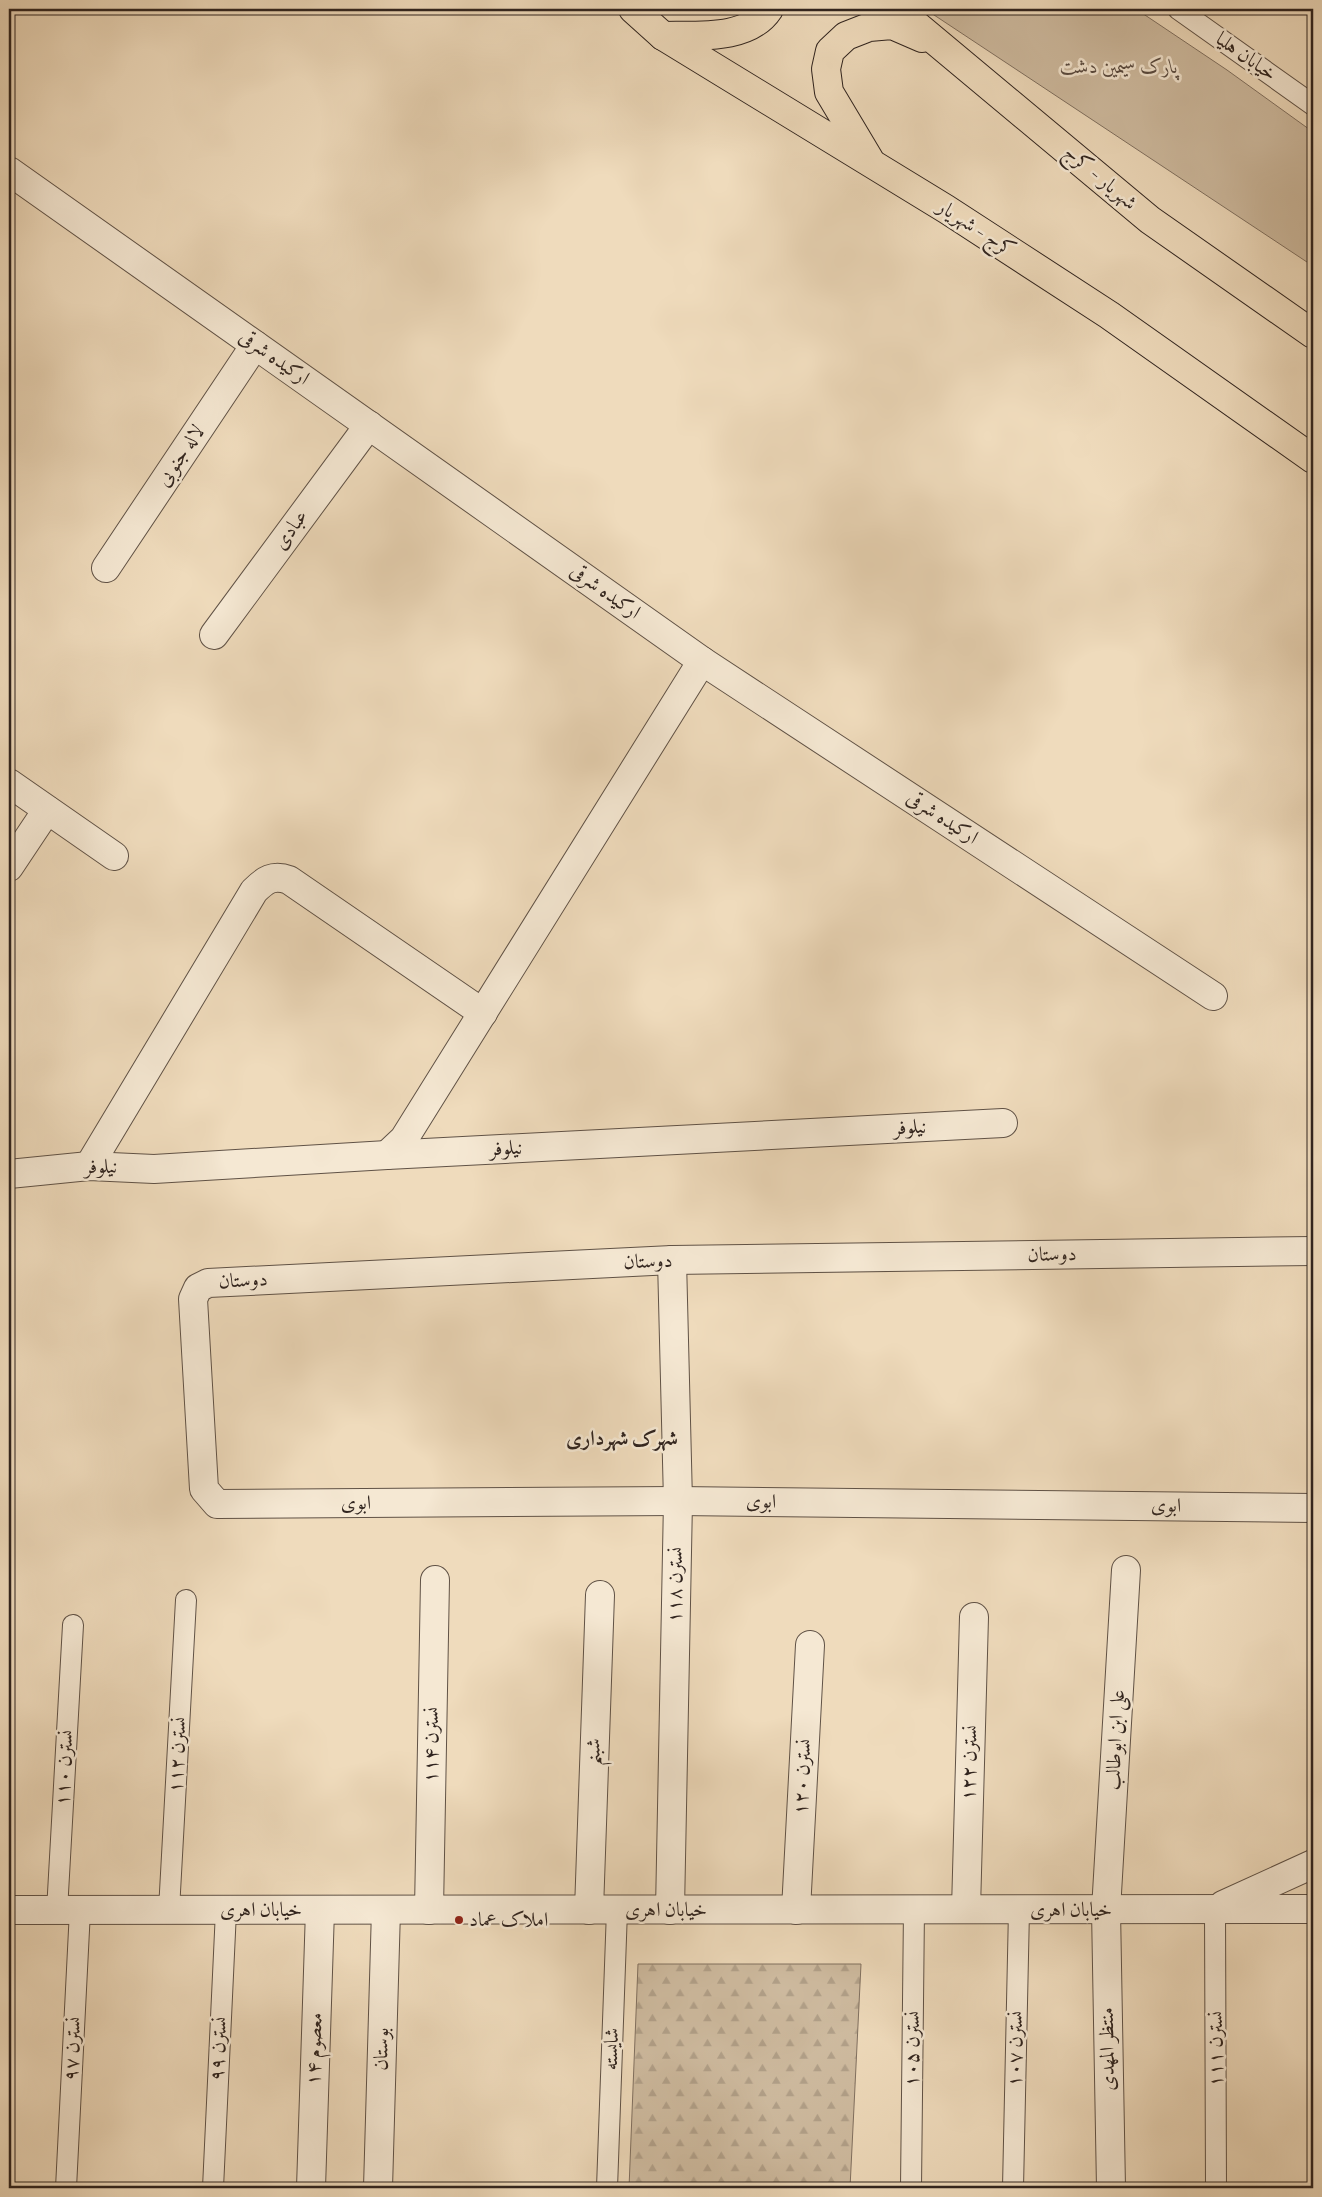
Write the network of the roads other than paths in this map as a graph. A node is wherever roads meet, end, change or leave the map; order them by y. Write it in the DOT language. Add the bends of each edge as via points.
graph roads {
  1 [pos="633,9"];
  2 [pos="769,9"];
  3 [pos="897,9"];
  4 [pos="1178,9"];
  5 [pos="663,36"];
  6 [pos="944,48"];
  7 [pos="1313,105"];
  8 [pos="871,162"];
  9 [pos="9,171"];
  10 [pos="1313,334"];
  11 [pos="255,344"];
  12 [pos="369,425"];
  13 [pos="1313,459"];
  14 [pos="106,568"];
  15 [pos="214,635"];
  16 [pos="702,661"];
  17 [pos="9,783"];
  18 [pos="46,810"];
  19 [pos="114,856"];
  20 [pos="9,867"];
  21 [pos="1213,996"];
  22 [pos="483,1013"];
  23 [pos="1003,1123"];
  24 [pos="387,1155"];
  25 [pos="89,1166"];
  26 [pos="9,1174"];
  27 [pos="1313,1251"];
  28 [pos="672,1260"];
  29 [pos="211,1499"];
  30 [pos="678,1501"];
  31 [pos="1313,1508"];
  32 [pos="1126,1570"];
  33 [pos="436,1580"];
  34 [pos="600,1595"];
  35 [pos="186,1600"];
  36 [pos="974,1617"];
  37 [pos="72,1625"];
  38 [pos="810,1644"];
  39 [pos="1313,1864"];
  40 [pos="914,1909"];
  41 [pos="966,1909"];
  42 [pos="1215,1909"];
  43 [pos="1313,1909"];
  44 [pos="9,1910"];
  45 [pos="68,1910"];
  46 [pos="169,1910"];
  47 [pos="226,1910"];
  48 [pos="320,1910"];
  49 [pos="386,1910"];
  50 [pos="429,1910"];
  51 [pos="588,1910"];
  52 [pos="617,1910"];
  53 [pos="670,1910"];
  54 [pos="796,1910"];
  55 [pos="1019,1910"];
  56 [pos="1106,1910"];
  57 [pos="66,2188"];
  58 [pos="213,2188"];
  59 [pos="311,2188"];
  60 [pos="378,2188"];
  61 [pos="607,2188"];
  62 [pos="911,2188"];
  63 [pos="1013,2188"];
  64 [pos="1110,2188"];
  65 [pos="1216,2188"];
  1 -- 5 [label="main road, کرج - شهریار"];
  2 -- 5 [label="main road" via="745,28 720,34"];
  3 -- 6 [label="main road, شهریار - کرج"];
  4 -- 7 [label="lane, خیابان هلیا"];
  5 -- 8 [label="main road, کرج - شهریار"];
  6 -- 8 [label="main road" via="892,26 869,27 846,36 830,51 826,70 828,92"];
  6 -- 10 [label="main road, شهریار - کرج" via="1150,220"];
  8 -- 13 [label="main road, کرج - شهریار" via="1109,316"];
  9 -- 11 [label="street, ارکیده شرقی"];
  11 -- 12 [label="street, ارکیده شرقی"];
  11 -- 14 [label="street, لاله جنوبی"];
  12 -- 15 [label="street, عبادی"];
  12 -- 16 [label="street, ارکیده شرقی"];
  16 -- 21 [label="street, ارکیده شرقی"];
  16 -- 22 [label="street"];
  17 -- 18 [label="street"];
  18 -- 19 [label="street"];
  18 -- 20 [label="street"];
  22 -- 24 [label="street" via="404,1139"];
  22 -- 25 [label="street" via="289,880 278,876 266,879 254,891"];
  23 -- 24 [label="street, نیلوفر"];
  24 -- 25 [label="street, نیلوفر" via="154,1169"];
  25 -- 26 [label="street, نیلوفر"];
  27 -- 28 [label="street, دوستان"];
  28 -- 29 [label="street, دوستان" via="208,1282 198,1288 193,1299 204,1489"];
  28 -- 30 [label="street, نسترن ۱۱۸"];
  29 -- 30 [label="street, ابوی" via="217,1504"];
  30 -- 31 [label="street, ابوی"];
  30 -- 53 [label="street, نسترن ۱۱۸"];
  32 -- 56 [label="street, علی ابن ابوطالب"];
  33 -- 50 [label="street, نسترن ۱۱۴"];
  34 -- 51 [label="street, شبنم"];
  35 -- 46 [label="lane, نسترن ۱۱۲"];
  36 -- 41 [label="street, نسترن ۱۲۲"];
  37 -- 45 [label="lane, نسترن ۱۱۰"];
  38 -- 54 [label="street, نسترن ۱۲۰"];
  39 -- 42 [label="street, خیابان اهری"];
  40 -- 41 [label="street, خیابان اهری"];
  40 -- 54 [label="street, خیابان اهری"];
  40 -- 62 [label="lane, نسترن ۱۰۵"];
  41 -- 55 [label="street, خیابان اهری"];
  42 -- 43 [label="street"];
  42 -- 56 [label="street, خیابان اهری"];
  42 -- 65 [label="lane, نسترن ۱۱۱"];
  44 -- 45 [label="street, خیابان اهری"];
  45 -- 46 [label="street, خیابان اهری"];
  45 -- 57 [label="lane, نسترن ۹۷"];
  46 -- 47 [label="street, خیابان اهری"];
  47 -- 48 [label="street, خیابان اهری"];
  47 -- 58 [label="lane, نسترن ۹۹"];
  48 -- 49 [label="street, خیابان اهری"];
  48 -- 59 [label="street, ۱۴ معصوم"];
  49 -- 50 [label="street, خیابان اهری"];
  49 -- 60 [label="street, بوستان"];
  50 -- 51 [label="street, خیابان اهری"];
  51 -- 52 [label="street, خیابان اهری"];
  52 -- 53 [label="street, خیابان اهری"];
  52 -- 61 [label="lane, شایسته"];
  53 -- 54 [label="street, خیابان اهری"];
  55 -- 56 [label="street, خیابان اهری"];
  55 -- 63 [label="lane, نسترن ۱۰۷"];
  56 -- 64 [label="street, منتظر المهدی"];
}
